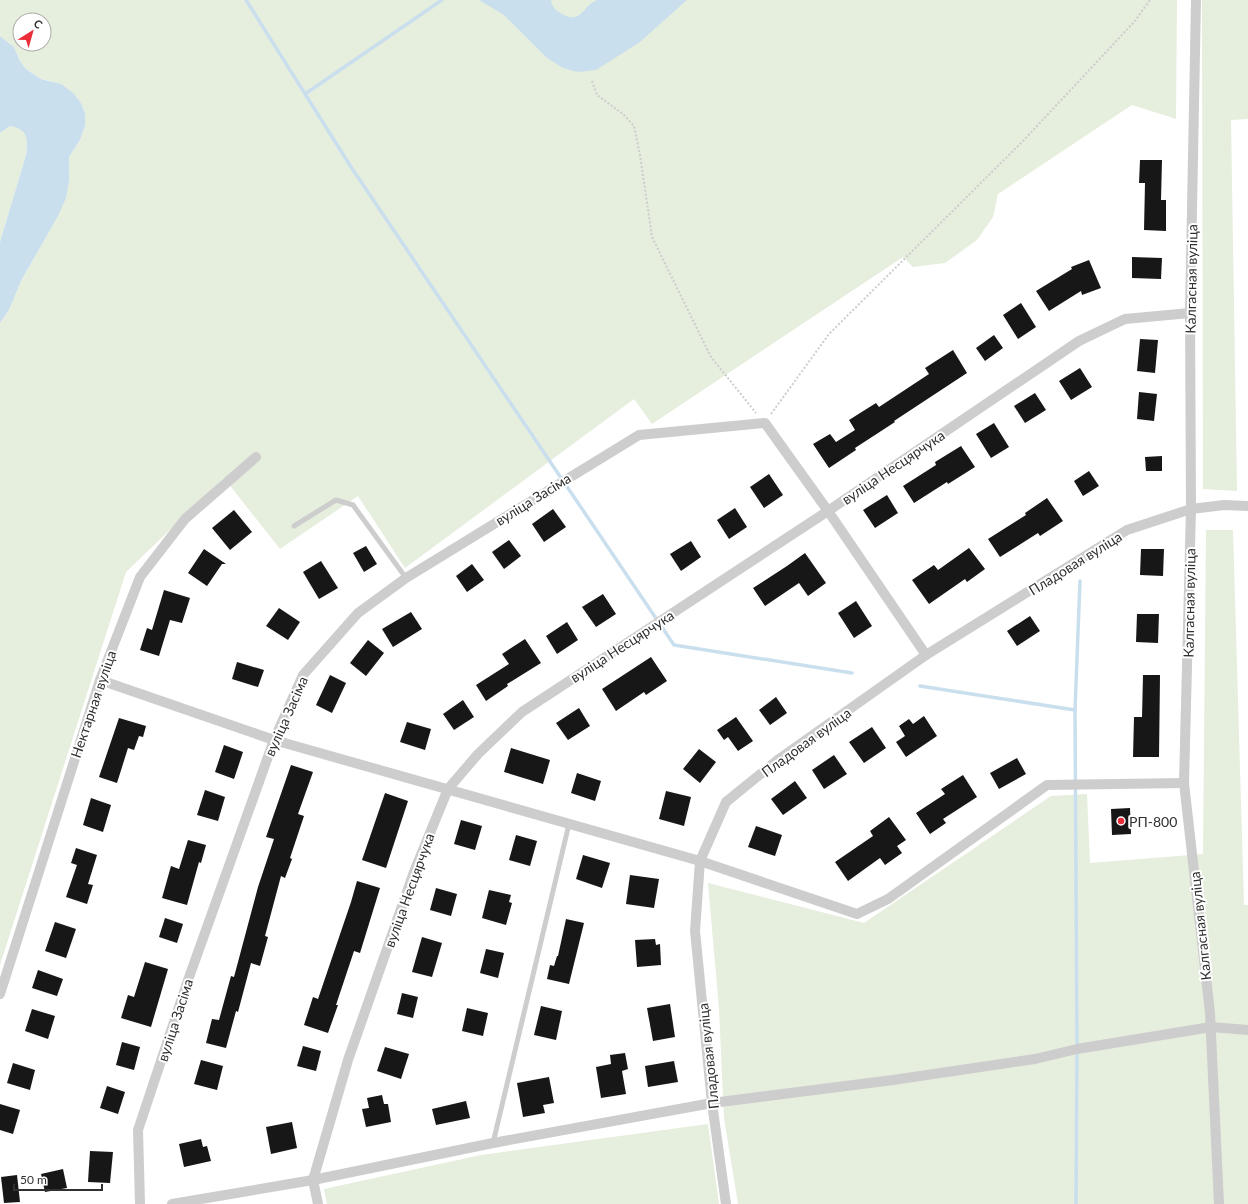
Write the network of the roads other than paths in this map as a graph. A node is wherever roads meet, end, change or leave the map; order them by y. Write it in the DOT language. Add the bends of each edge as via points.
graph roads {
  1 [pos="1196,0"];
  2 [pos="1190,313"];
  3 [pos="256,457"];
  4 [pos="1248,506"];
  5 [pos="1191,509"];
  6 [pos="828,511"];
  7 [pos="294,526"];
  8 [pos="406,578"];
  9 [pos="926,655"];
  10 [pos="100,680"];
  11 [pos="274,740"];
  12 [pos="1184,783"];
  13 [pos="448,789"];
  14 [pos="568,824"];
  15 [pos="700,861"];
  16 [pos="0,994"];
  17 [pos="1211,1027"];
  18 [pos="1248,1030"];
  19 [pos="712,1103"];
  20 [pos="492,1143"];
  21 [pos="313,1180"];
  22 [pos="140,1204"];
  23 [pos="172,1204"];
  24 [pos="318,1204"];
  25 [pos="726,1204"];
  26 [pos="1219,1204"];
  1 -- 2 [label="street, Калгасная вуліца"];
  2 -- 5 [label="street, Калгасная вуліца"];
  2 -- 6 [label="street, вуліца Несцярчука" via="1125,319 1079,341"];
  3 -- 10 [label="street, Нектарная вуліца" via="185,519 140,577"];
  4 -- 5 [label="street, Пладовая вуліца" via="1224,505"];
  5 -- 9 [label="street, Пладовая вуліца" via="1127,530"];
  5 -- 12 [label="street, Калгасная вуліца"];
  6 -- 8 [label="street, вуліца Засіма" via="765,423 639,435"];
  6 -- 9 [label="street"];
  6 -- 13 [label="street, вуліца Несцярчука" via="522,712 478,754"];
  7 -- 8 [label="lane" via="336,500 353,505"];
  8 -- 11 [label="street, вуліца Засіма" via="358,613 303,675"];
  9 -- 15 [label="street, Пладовая вуліца" via="780,759 726,802"];
  10 -- 11 [label="street"];
  10 -- 16 [label="street, Нектарная вуліца"];
  11 -- 13 [label="street"];
  11 -- 22 [label="street, вуліца Засіма" via="187,983 138,1130"];
  12 -- 15 [label="street" via="1047,785 888,900 857,914"];
  12 -- 17 [label="street, Калгасная вуліца"];
  13 -- 14 [label="street"];
  13 -- 21 [label="street, вуліца Несцярчука" via="414,872 348,1060"];
  14 -- 15 [label="street"];
  14 -- 20 [label="lane"];
  15 -- 19 [label="street, Пладовая вуліца" via="695,931"];
  17 -- 18 [label="street"];
  17 -- 19 [label="street" via="1077,1049 1035,1059"];
  17 -- 26 [label="street, Калгасная вуліца"];
  19 -- 20 [label="street"];
  19 -- 25 [label="street, Пладовая вуліца"];
  20 -- 21 [label="street"];
  21 -- 23 [label="street"];
  21 -- 24 [label="street, вуліца Несцярчука"];
}
